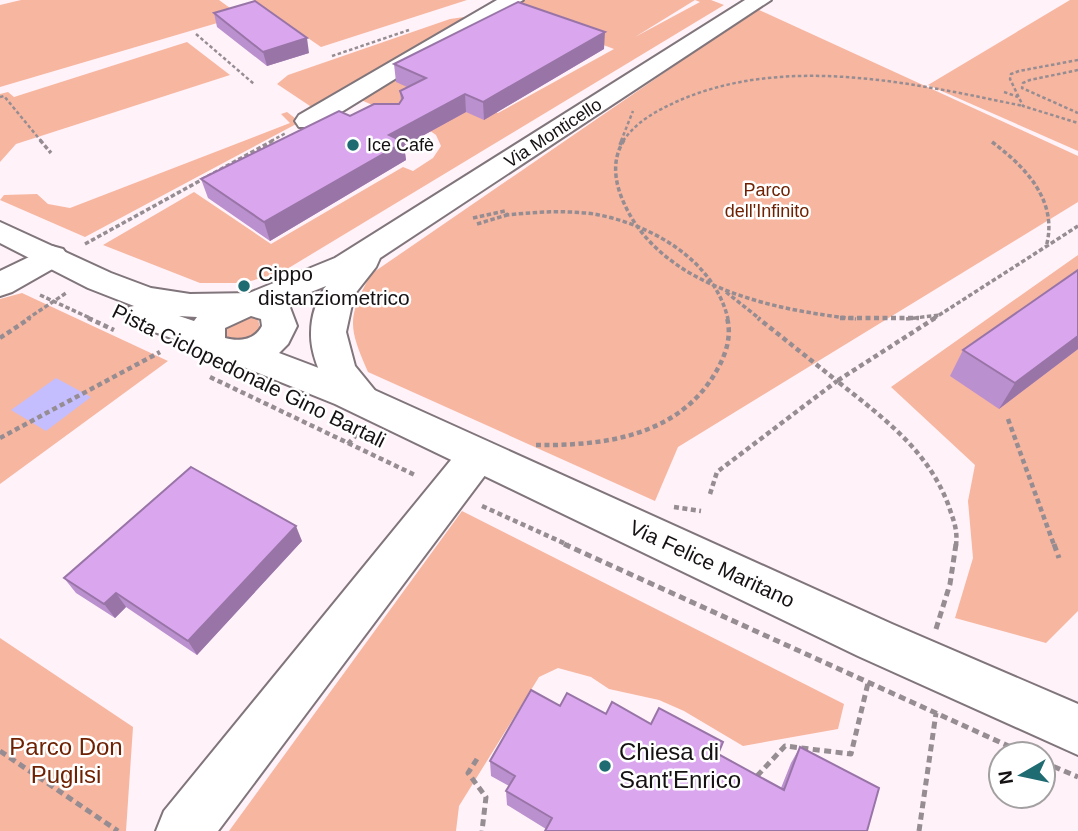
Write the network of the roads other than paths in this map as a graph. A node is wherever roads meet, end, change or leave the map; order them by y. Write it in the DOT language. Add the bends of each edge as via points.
graph roads {
  1 [pos="512,0"];
  2 [pos="760,0"];
  3 [pos="348,98"];
  4 [pos="380,111"];
  5 [pos="308,121"];
  6 [pos="410,225"];
  7 [pos="0,231"];
  8 [pos="0,251"];
  9 [pos="56,257"];
  10 [pos="0,285"];
  11 [pos="263,316"];
  12 [pos="205,337"];
  13 [pos="242,353"];
  14 [pos="357,399"];
  15 [pos="478,455"];
  16 [pos="1078,730"];
  17 [pos="184,831"];
  1 -- 3 [label="street"];
  2 -- 6 [label="street, Via Monticello"];
  3 -- 4 [label="street"];
  3 -- 5 [label="street"];
  6 -- 11 [label="street, Via Monticello"];
  6 -- 14 [label="street" via="354,270 330,308 329,344 335,364"];
  7 -- 9 [label="street"];
  8 -- 9 [label="street"];
  9 -- 10 [label="street"];
  9 -- 11 [label="street" via="92,276 163,302"];
  9 -- 12 [label="street" via="149,318"];
  11 -- 12 [label="street" via="220,313 208,324"];
  11 -- 13 [label="street" via="263,346"];
  11 -- 14 [label="street, Via Felice Maritano" via="301,358"];
  12 -- 13 [label="street, Via Felice Maritano" via="217,351"];
  13 -- 14 [label="street, Via Felice Maritano"];
  14 -- 15 [label="street, Via Felice Maritano"];
  15 -- 16 [label="street, Via Felice Maritano"];
  15 -- 17 [label="street"];
}
